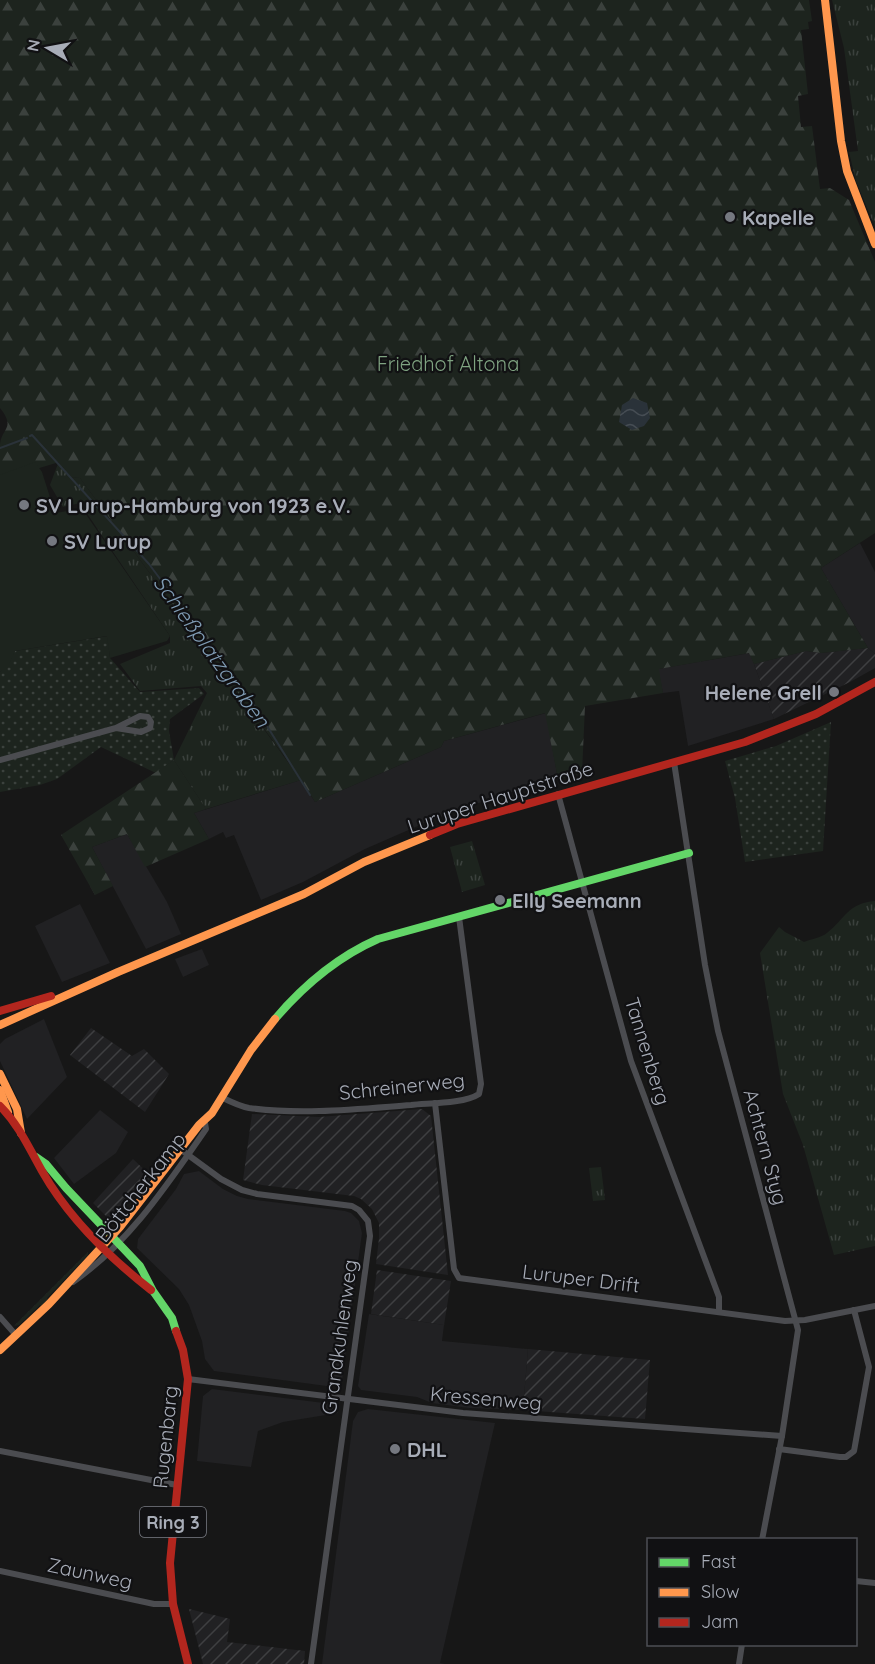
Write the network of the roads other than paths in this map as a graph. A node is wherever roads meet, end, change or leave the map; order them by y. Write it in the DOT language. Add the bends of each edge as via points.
graph roads {
  1 [pos="825,0"];
  2 [pos="875,244"];
  3 [pos="875,682"];
  4 [pos="116,728"];
  5 [pos="0,760"];
  6 [pos="674,762"];
  7 [pos="558,794"];
  8 [pos="689,853"];
  9 [pos="582,882"];
  10 [pos="459,917"];
  11 [pos="75,991"];
  12 [pos="0,1011"];
  13 [pos="3,1023"];
  14 [pos="0,1030"];
  15 [pos="0,1074"];
  16 [pos="0,1090"];
  17 [pos="223,1098"];
  18 [pos="435,1103"];
  19 [pos="0,1106"];
  20 [pos="8,1112"];
  21 [pos="205,1123"];
  22 [pos="21,1134"];
  23 [pos="180,1149"];
  24 [pos="188,1155"];
  25 [pos="36,1157"];
  26 [pos="112,1236"];
  27 [pos="119,1244"];
  28 [pos="102,1245"];
  29 [pos="110,1252"];
  30 [pos="65,1288"];
  31 [pos="153,1291"];
  32 [pos="875,1306"];
  33 [pos="854,1310"];
  34 [pos="719,1312"];
  35 [pos="0,1317"];
  36 [pos="796,1321"];
  37 [pos="15,1335"];
  38 [pos="0,1350"];
  39 [pos="188,1379"];
  40 [pos="347,1399"];
  41 [pos="782,1436"];
  42 [pos="780,1449"];
  43 [pos="0,1451"];
  44 [pos="177,1485"];
  45 [pos="762,1538"];
  46 [pos="0,1571"];
  47 [pos="857,1581"];
  48 [pos="875,1583"];
  49 [pos="173,1604"];
  50 [pos="742,1646"];
  51 [pos="188,1664"];
  52 [pos="311,1664"];
  53 [pos="739,1664"];
  1 -- 2 [label="main road" via="847,171"];
  3 -- 6 [label="main road, Luruper Hauptstraße" via="790,725"];
  4 -- 4 [label="street" via="145,731 151,722 140,716"];
  4 -- 5 [label="street"];
  6 -- 7 [label="main road, Luruper Hauptstraße"];
  6 -- 8 [label="street, Achtern Styg"];
  7 -- 9 [label="street, Tannenberg"];
  7 -- 11 [label="main road, Luruper Hauptstraße" via="457,824 390,851 304,894"];
  8 -- 9 [label="main road, Böttcherkamp"];
  8 -- 36 [label="street, Achtern Styg" via="720,1039"];
  9 -- 10 [label="main road, Böttcherkamp"];
  9 -- 34 [label="street, Tannenberg" via="631,1061 719,1298"];
  10 -- 17 [label="main road, Böttcherkamp" via="366,943 345,954 293,1000 263,1034"];
  10 -- 18 [label="street, Schreinerweg" via="481,1089 475,1096"];
  11 -- 12 [label="main road, Luruper Hauptstraße"];
  11 -- 13 [label="main road, Luruper Hauptstraße"];
  13 -- 14 [label="main road"];
  15 -- 22 [label="main road" via="18,1109"];
  16 -- 20 [label="main road, Rugenbarg / Ring 3"];
  17 -- 18 [label="street, Schreinerweg" via="247,1107 289,1111"];
  17 -- 21 [label="main road, Böttcherkamp"];
  18 -- 34 [label="street, Luruper Drift" via="454,1269 459,1278"];
  19 -- 20 [label="main road, Rugenbarg / Ring 3"];
  20 -- 22 [label="main road, Rugenbarg / Ring 3"];
  21 -- 23 [label="main road, Böttcherkamp"];
  21 -- 24 [label="street, Böttcherkamp" via="206,1129"];
  22 -- 25 [label="main road, Rugenbarg / Ring 3"];
  23 -- 24 [label="street, Grandkuhlenweg"];
  23 -- 26 [label="main road, Böttcherkamp"];
  24 -- 27 [label="street, Böttcherkamp"];
  24 -- 40 [label="street, Grandkuhlenweg" via="242,1190 345,1204 368,1221 370,1236"];
  25 -- 26 [label="main road, Rugenbarg / Ring 3"];
  25 -- 28 [label="main road, Rugenbarg / Ring 3" via="56,1191"];
  26 -- 27 [label="main road, Rugenbarg / Ring 3"];
  26 -- 28 [label="main road, Böttcherkamp"];
  27 -- 29 [label="street, Böttcherkamp"];
  27 -- 31 [label="main road, Rugenbarg / Ring 3" via="140,1266"];
  28 -- 29 [label="main road, Rugenbarg / Ring 3"];
  28 -- 30 [label="main road, Böttcherkamp"];
  29 -- 30 [label="street, Böttcherkamp"];
  29 -- 31 [label="main road, Rugenbarg / Ring 3"];
  30 -- 37 [label="main road, Böttcherkamp"];
  31 -- 39 [label="main road, Rugenbarg / Ring 3" via="175,1327"];
  32 -- 33 [label="street, Luruper Drift"];
  33 -- 36 [label="street, Luruper Drift"];
  33 -- 42 [label="street" via="869,1367 854,1451 840,1457"];
  34 -- 36 [label="street, Luruper Drift"];
  35 -- 37 [label="street"];
  36 -- 41 [label="street, Achtern Styg" via="798,1335"];
  37 -- 38 [label="main road, Böttcherkamp"];
  39 -- 40 [label="street, Kressenweg"];
  39 -- 44 [label="main road, Rugenbarg / Ring 3"];
  40 -- 41 [label="street, Kressenweg" via="463,1413"];
  40 -- 52 [label="street, Grandkuhlenweg"];
  41 -- 42 [label="street, Achtern Styg"];
  42 -- 45 [label="street, Achtern Styg"];
  43 -- 44 [label="street"];
  44 -- 49 [label="main road, Rugenbarg / Ring 3" via="170,1563"];
  46 -- 49 [label="street, Zaunweg" via="154,1604"];
  47 -- 48 [label="street"];
  49 -- 51 [label="main road, Rugenbarg / Ring 3"];
  50 -- 53 [label="street"];
}
